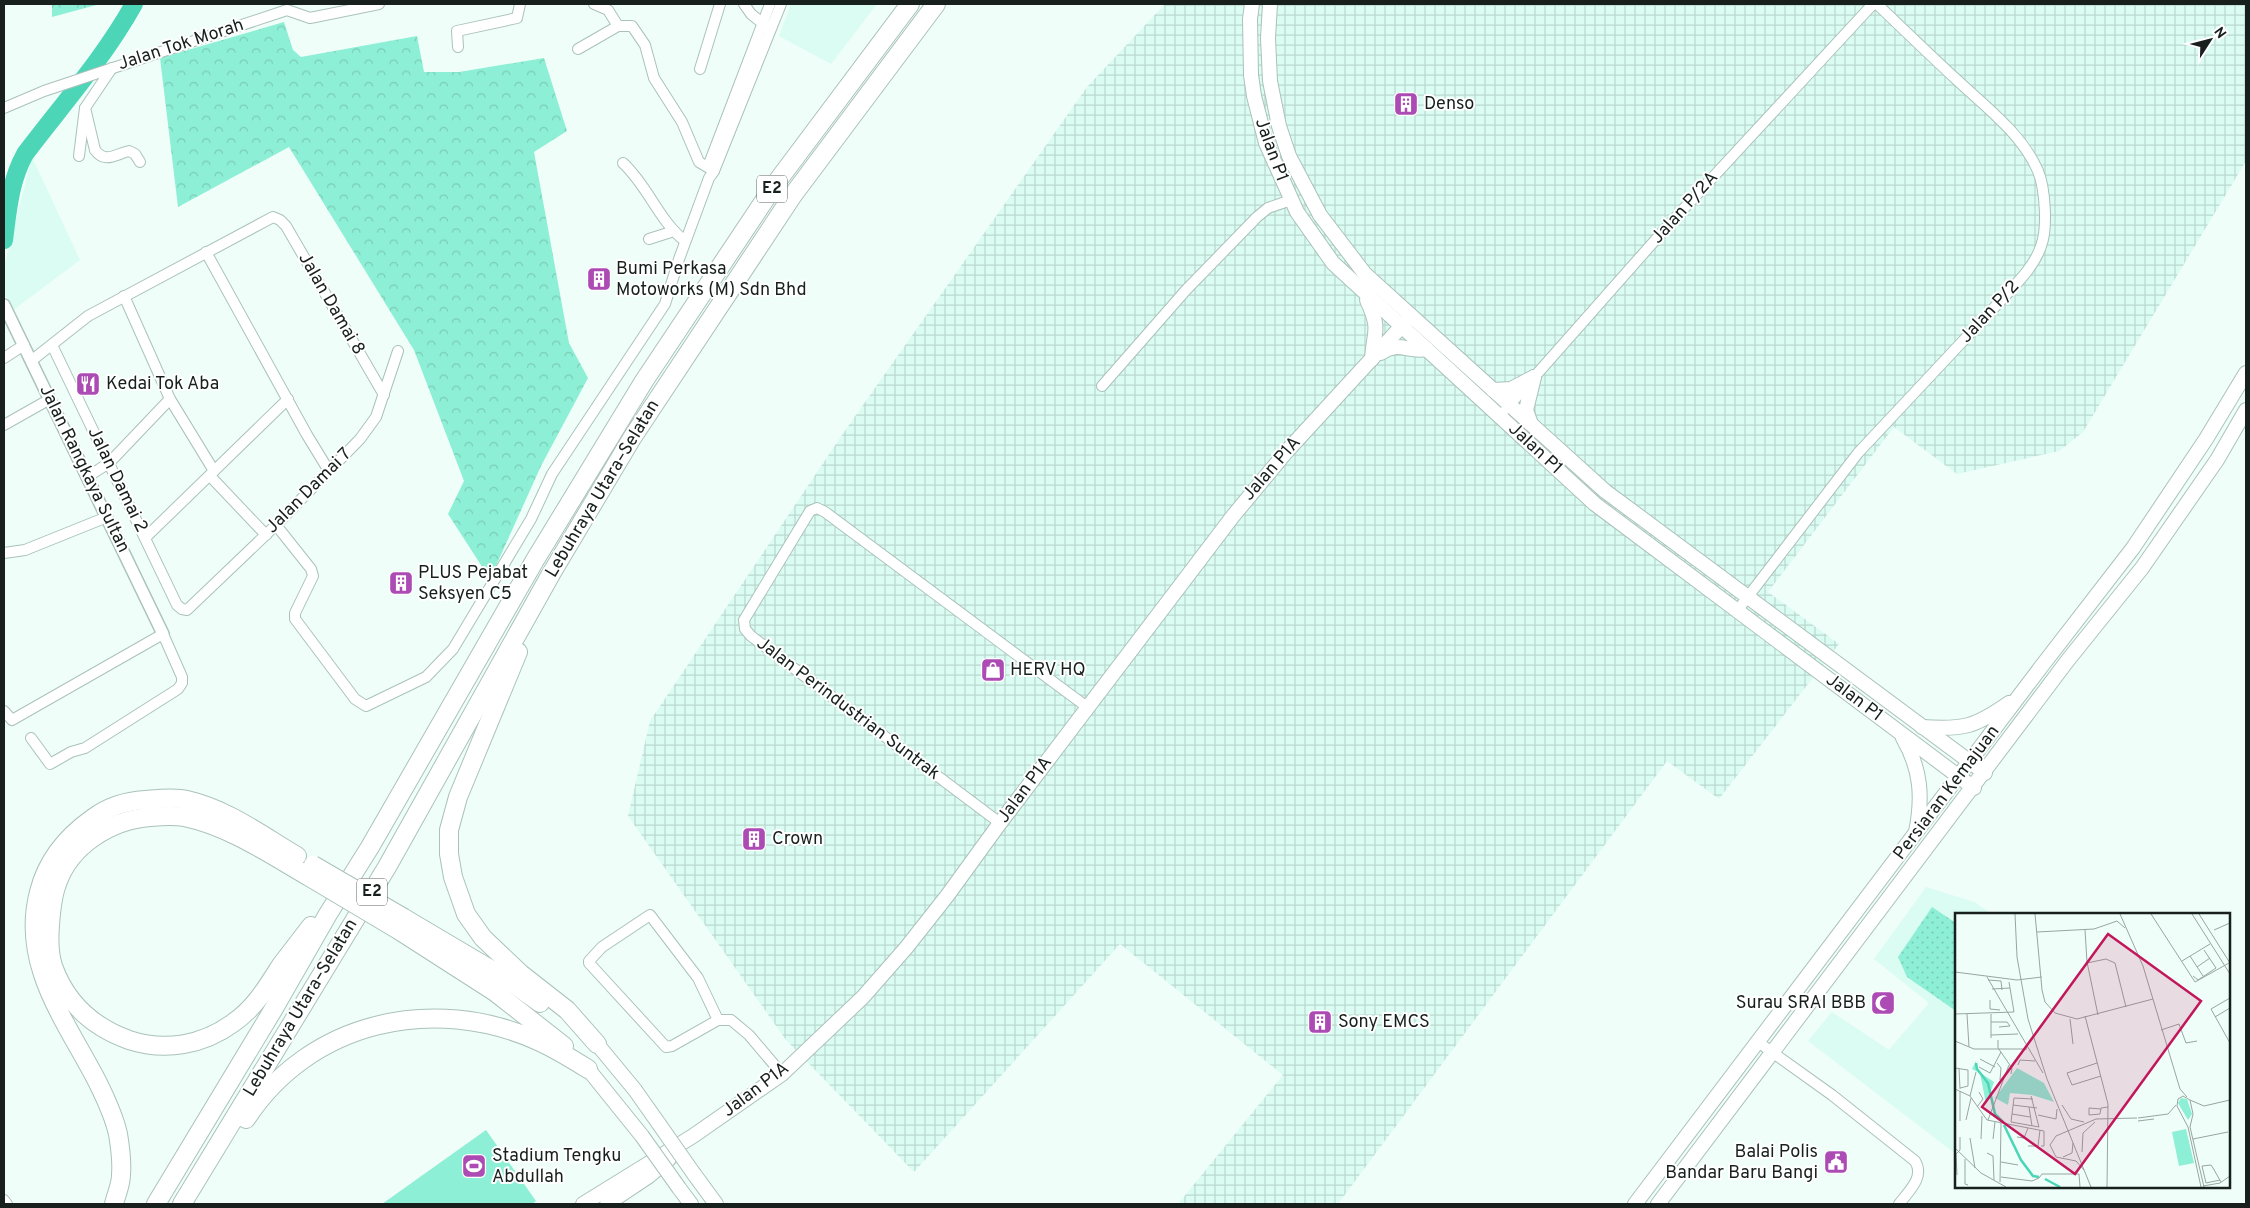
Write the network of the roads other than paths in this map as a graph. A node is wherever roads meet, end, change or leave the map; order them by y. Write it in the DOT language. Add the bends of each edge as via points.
graph roads {
  1 [pos="379,4"];
  2 [pos="520,4"];
  3 [pos="594,4"];
  4 [pos="720,4"];
  5 [pos="744,4"];
  6 [pos="770,4"];
  7 [pos="781,4"];
  8 [pos="910,4"];
  9 [pos="936,4"];
  10 [pos="1252,4"];
  11 [pos="1270,4"];
  12 [pos="1873,4"];
  13 [pos="1877,4"];
  14 [pos="286,7"];
  15 [pos="618,26"];
  16 [pos="766,27"];
  17 [pos="458,47"];
  18 [pos="578,50"];
  19 [pos="112,68"];
  20 [pos="700,69"];
  21 [pos="4,108"];
  22 [pos="85,108"];
  23 [pos="79,156"];
  24 [pos="140,162"];
  25 [pos="623,163"];
  26 [pos="710,172"];
  27 [pos="1291,200"];
  28 [pos="674,232"];
  29 [pos="648,239"];
  30 [pos="685,241"];
  31 [pos="206,252"];
  32 [pos="1364,293"];
  33 [pos="124,296"];
  34 [pos="4,305"];
  35 [pos="1411,316"];
  36 [pos="1401,327"];
  37 [pos="24,345"];
  38 [pos="52,345"];
  39 [pos="1426,349"];
  40 [pos="398,351"];
  41 [pos="4,358"];
  42 [pos="1372,360"];
  43 [pos="31,361"];
  44 [pos="2246,373"];
  45 [pos="1534,377"];
  46 [pos="1102,386"];
  47 [pos="1493,390"];
  48 [pos="384,395"];
  49 [pos="50,399"];
  50 [pos="170,399"];
  51 [pos="288,399"];
  52 [pos="1510,405"];
  53 [pos="2246,410"];
  54 [pos="1500,416"];
  55 [pos="1531,424"];
  56 [pos="4,426"];
  57 [pos="109,463"];
  58 [pos="329,471"];
  59 [pos="212,473"];
  60 [pos="87,476"];
  61 [pos="107,517"];
  62 [pos="276,525"];
  63 [pos="266,535"];
  64 [pos="145,538"];
  65 [pos="4,553"];
  66 [pos="551,574"];
  67 [pos="1747,597"];
  68 [pos="187,610"];
  69 [pos="1737,611"];
  70 [pos="163,634"];
  71 [pos="2019,696"];
  72 [pos="1087,707"];
  73 [pos="4,711"];
  74 [pos="1922,727"];
  75 [pos="1900,733"];
  76 [pos="31,738"];
  77 [pos="1970,762"];
  78 [pos="1985,773"];
  79 [pos="1959,776"];
  80 [pos="1974,788"];
  81 [pos="1000,823"];
  82 [pos="1916,835"];
  83 [pos="310,870"];
  84 [pos="328,914"];
  85 [pos="402,925"];
  86 [pos="718,1020"];
  87 [pos="1758,1042"];
  88 [pos="597,1044"];
  89 [pos="1773,1052"];
  90 [pos="588,1069"];
  91 [pos="782,1074"];
  92 [pos="693,1136"];
  93 [pos="4,1200"];
  94 [pos="1903,1203"];
  95 [pos="7,1204"];
  96 [pos="114,1204"];
  97 [pos="156,1204"];
  98 [pos="182,1204"];
  99 [pos="190,1204"];
  100 [pos="583,1204"];
  101 [pos="607,1204"];
  102 [pos="691,1204"];
  103 [pos="716,1204"];
  104 [pos="1635,1204"];
  105 [pos="1658,1204"];
  1 -- 14 [label="street, Jalan Tok Morah" via="310,18"];
  2 -- 17 [label="street" via="517,18 457,31"];
  3 -- 15 [label="street" via="608,10"];
  4 -- 20 [label="street"];
  5 -- 16 [label="street"];
  6 -- 16 [label="street"];
  7 -- 16 [label="street"];
  8 -- 84 [label="highway, Lebuhraya Utara–Selatan / E2" via="776,183 644,381"];
  9 -- 66 [label="highway, Lebuhraya Utara–Selatan / E2" via="793,195 674,372"];
  10 -- 27 [label="main road, Jalan P1" via="1250,47 1254,96 1266,143"];
  11 -- 35 [label="main road, Jalan P1" via="1270,82 1289,156 1316,208 1344,249 1365,274"];
  12 -- 45 [label="street, Jalan P/2A" via="1665,229"];
  13 -- 67 [label="street, Jalan P/2" via="1995,115 2022,145 2038,172 2042,188 2046,220 2042,246 2006,295 1858,453"];
  14 -- 19 [label="street, Jalan Tok Morah"];
  15 -- 18 [label="street"];
  15 -- 26 [label="street" via="636,29 645,45 654,78 682,122 699,162"];
  16 -- 26 [label="street"];
  19 -- 21 [label="street, Jalan Tok Morah"];
  19 -- 22 [label="street"];
  22 -- 23 [label="street"];
  22 -- 24 [label="street" via="99,156 110,158 130,151"];
  25 -- 28 [label="street" via="636,174"];
  26 -- 30 [label="street"];
  27 -- 32 [label="main road, Jalan P1" via="1333,263"];
  27 -- 46 [label="street" via="1268,208 1257,217 1186,290"];
  28 -- 29 [label="street"];
  28 -- 30 [label="street"];
  30 -- 62 [label="street" via="665,304 552,474 531,519 453,649 426,677 366,706 355,699 295,619 313,576"];
  31 -- 33 [label="street"];
  31 -- 48 [label="street, Jalan Damai 8" via="273,217 280,220"];
  31 -- 51 [label="street"];
  32 -- 36 [label="main road, Jalan P1"];
  32 -- 42 [label="main road" via="1376,320"];
  33 -- 38 [label="street" via="88,316"];
  33 -- 50 [label="street"];
  34 -- 37 [label="street, Jalan Rangkaya Sultan"];
  35 -- 36 [label="main road, Jalan P1A"];
  35 -- 47 [label="main road, Jalan P1"];
  36 -- 39 [label="main road, Jalan P1"];
  36 -- 42 [label="main road, Jalan P1A"];
  37 -- 41 [label="street"];
  37 -- 43 [label="street, Jalan Rangkaya Sultan"];
  38 -- 43 [label="street"];
  38 -- 57 [label="street, Jalan Damai 2"];
  39 -- 42 [label="main road" via="1419,351 1397,346"];
  39 -- 54 [label="main road, Jalan P1"];
  40 -- 48 [label="street, Jalan Damai 7"];
  42 -- 72 [label="main road, Jalan P1A" via="1286,451 1232,516"];
  43 -- 49 [label="street, Jalan Rangkaya Sultan"];
  44 -- 71 [label="main road, Persiaran Kemajuan" via="2133,548"];
  45 -- 47 [label="main road" via="1511,389"];
  45 -- 52 [label="street, Jalan P/2A"];
  45 -- 55 [label="main road" via="1526,410"];
  47 -- 52 [label="main road, Jalan P1"];
  48 -- 58 [label="street, Jalan Damai 7" via="376,417"];
  49 -- 56 [label="street"];
  49 -- 60 [label="street, Jalan Rangkaya Sultan"];
  50 -- 57 [label="street"];
  50 -- 59 [label="street"];
  51 -- 58 [label="street"];
  51 -- 59 [label="street"];
  52 -- 54 [label="street, Jalan P/2A"];
  52 -- 55 [label="main road, Jalan P1"];
  53 -- 78 [label="main road, Persiaran Kemajuan" via="2162,542 2068,660"];
  54 -- 69 [label="main road, Jalan P1" via="1595,504"];
  55 -- 67 [label="main road, Jalan P1" via="1605,491"];
  57 -- 60 [label="street"];
  57 -- 64 [label="street, Jalan Damai 2"];
  58 -- 62 [label="street, Jalan Damai 7"];
  59 -- 63 [label="street"];
  59 -- 64 [label="street"];
  60 -- 61 [label="street, Jalan Rangkaya Sultan"];
  61 -- 65 [label="street" via="25,550"];
  61 -- 70 [label="street, Jalan Rangkaya Sultan"];
  62 -- 63 [label="street, Jalan Damai 7"];
  63 -- 68 [label="street, Jalan Damai 7"];
  64 -- 68 [label="street, Jalan Damai 2" via="177,605"];
  66 -- 88 [label="highway" via="458,797 449,830 449,854 457,895 473,926 501,956 568,1010"];
  66 -- 98 [label="highway, Lebuhraya Utara–Selatan / E2" via="387,867"];
  67 -- 69 [label="street, Jalan P/2"];
  67 -- 74 [label="main road, Jalan P1"];
  69 -- 75 [label="main road, Jalan P1"];
  70 -- 73 [label="street" via="12,720"];
  70 -- 76 [label="street" via="182,677 178,689 85,748 50,764"];
  71 -- 74 [label="main road" via="1970,726"];
  71 -- 77 [label="main road, Persiaran Kemajuan"];
  72 -- 81 [label="main road, Jalan P1A"];
  72 -- 81 [label="street, Jalan Perindustrian Suntrak" via="825,512 817,508 810,511 744,620 745,629"];
  74 -- 77 [label="main road, Jalan P1"];
  75 -- 79 [label="main road, Jalan P1"];
  75 -- 82 [label="main road" via="1916,763 1921,788"];
  77 -- 78 [label="main road, Jalan P1"];
  77 -- 79 [label="main road, Persiaran Kemajuan"];
  78 -- 80 [label="main road, Persiaran Kemajuan"];
  79 -- 80 [label="main road, Jalan P1"];
  79 -- 82 [label="main road, Persiaran Kemajuan"];
  80 -- 89 [label="main road, Persiaran Kemajuan"];
  81 -- 91 [label="main road, Jalan P1A" via="906,948 863,997"];
  82 -- 87 [label="main road, Persiaran Kemajuan"];
  83 -- 84 [label="highway" via="183,817 135,818 109,826 86,842 68,863 57,883 51,907 53,966 72,1000 104,1030 149,1045 192,1043 215,1034 250,1010 311,926"];
  83 -- 85 [label="highway, bridge"];
  83 -- 96 [label="highway" via="251,828 210,807 185,800 131,801 101,812 76,830 56,852 43,876 35,905 35,945 40,970 106,1099 118,1133 122,1176"];
  84 -- 97 [label="highway, Lebuhraya Utara–Selatan / E2"];
  85 -- 88 [label="highway" via="502,976"];
  85 -- 90 [label="highway" via="557,1040"];
  86 -- 86 [label="street" via="666,1047 589,961 602,947 650,915 698,978"];
  86 -- 91 [label="street" via="731,1020 749,1035"];
  87 -- 89 [label="street"];
  87 -- 104 [label="main road, Persiaran Kemajuan"];
  88 -- 103 [label="main road, bridge" via="635,1090"];
  89 -- 94 [label="street" via="1916,1161 1920,1172 1918,1179"];
  89 -- 105 [label="main road, Persiaran Kemajuan"];
  90 -- 99 [label="highway" via="537,1040 492,1026 445,1018 406,1019 367,1028 331,1042 306,1057 282,1078 256,1104"];
  90 -- 102 [label="main road, bridge"];
  91 -- 92 [label="main road, Jalan P1A"];
  92 -- 100 [label="main road, Jalan P1A"];
  92 -- 101 [label="main road" via="649,1176"];
  93 -- 95 [label="street"];
}
